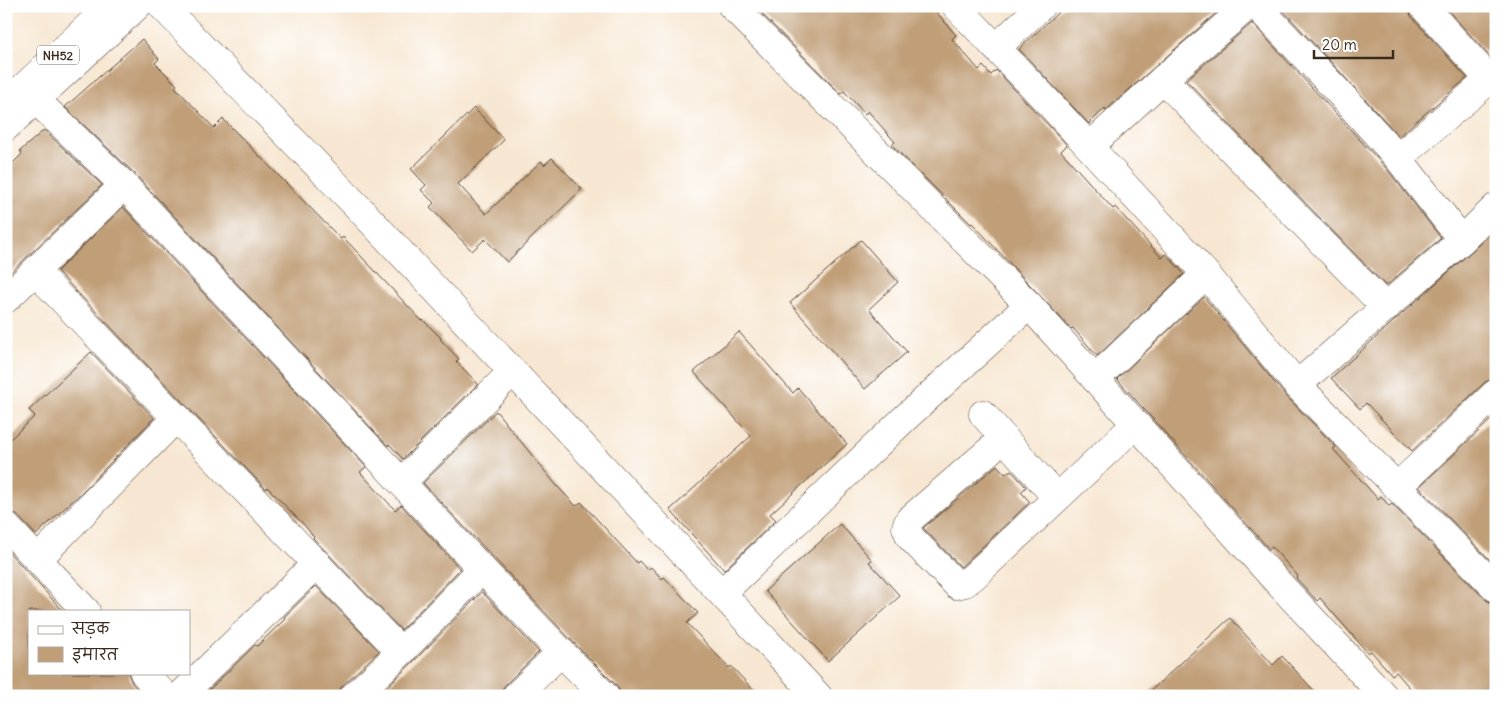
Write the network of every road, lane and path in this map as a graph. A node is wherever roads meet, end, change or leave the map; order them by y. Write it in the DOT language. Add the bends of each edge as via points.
graph roads {
  1 [pos="110,6"];
  2 [pos="137,6"];
  3 [pos="162,6"];
  4 [pos="732,6"];
  5 [pos="956,6"];
  6 [pos="1041,6"];
  7 [pos="1248,6"];
  8 [pos="1257,6"];
  9 [pos="1424,6"];
  10 [pos="996,48"];
  11 [pos="1493,77"];
  12 [pos="1163,79"];
  13 [pos="36,100"];
  14 [pos="6,104"];
  15 [pos="6,127"];
  16 [pos="1090,146"];
  17 [pos="1398,158"];
  18 [pos="124,184"];
  19 [pos="1496,207"];
  20 [pos="1462,240"];
  21 [pos="35,271"];
  22 [pos="1206,274"];
  23 [pos="6,299"];
  24 [pos="1029,305"];
  25 [pos="1386,308"];
  26 [pos="512,372"];
  27 [pos="1095,379"];
  28 [pos="1298,386"];
  29 [pos="1496,393"];
  30 [pos="983,414"];
  31 [pos="177,417"];
  32 [pos="1136,424"];
  33 [pos="1004,438"];
  34 [pos="402,482"];
  35 [pos="1397,487"];
  36 [pos="1057,498"];
  37 [pos="6,526"];
  38 [pos="38,559"];
  39 [pos="317,563"];
  40 [pos="482,569"];
  41 [pos="1493,580"];
  42 [pos="722,593"];
  43 [pos="85,610"];
  44 [pos="401,652"];
  45 [pos="561,652"];
  46 [pos="145,674"];
  47 [pos="165,696"];
  48 [pos="180,696"];
  49 [pos="354,696"];
  50 [pos="516,696"];
  51 [pos="605,696"];
  52 [pos="818,696"];
  53 [pos="1384,696"];
  1 -- 14 [label="main road, NH52"];
  2 -- 13 [label="main road"];
  3 -- 26 [label="main road" via="356,205"];
  4 -- 24 [label="main road"];
  5 -- 10 [label="main road"];
  6 -- 10 [label="main road"];
  7 -- 12 [label="main road"];
  8 -- 17 [label="main road"];
  9 -- 11 [label="main road"];
  10 -- 16 [label="main road"];
  11 -- 17 [label="main road"];
  12 -- 16 [label="main road"];
  12 -- 25 [label="main road"];
  13 -- 15 [label="main road"];
  13 -- 18 [label="main road"];
  16 -- 22 [label="main road"];
  17 -- 20 [label="main road"];
  18 -- 21 [label="main road"];
  18 -- 34 [label="main road"];
  19 -- 20 [label="main road"];
  20 -- 25 [label="main road"];
  21 -- 23 [label="main road"];
  21 -- 31 [label="main road"];
  22 -- 27 [label="main road"];
  22 -- 28 [label="main road"];
  24 -- 27 [label="main road"];
  24 -- 42 [label="main road"];
  25 -- 28 [label="main road"];
  26 -- 34 [label="main road"];
  26 -- 42 [label="main road"];
  27 -- 32 [label="main road"];
  28 -- 35 [label="main road"];
  29 -- 35 [label="main road"];
  30 -- 33 [label="main road"];
  31 -- 38 [label="main road"];
  31 -- 39 [label="main road"];
  32 -- 36 [label="main road"];
  32 -- 53 [label="main road"];
  33 -- 36 [label="main road"];
  33 -- 36 [label="main road" via="909,520 906,527 910,536 957,585 965,583"];
  34 -- 40 [label="main road"];
  35 -- 41 [label="main road"];
  37 -- 38 [label="main road"];
  38 -- 43 [label="main road"];
  39 -- 44 [label="main road"];
  39 -- 48 [label="main road"];
  40 -- 44 [label="main road"];
  40 -- 45 [label="main road"];
  42 -- 52 [label="main road"];
  44 -- 49 [label="main road"];
  45 -- 50 [label="main road"];
  45 -- 51 [label="main road"];
  46 -- 47 [label="main road"];
}
